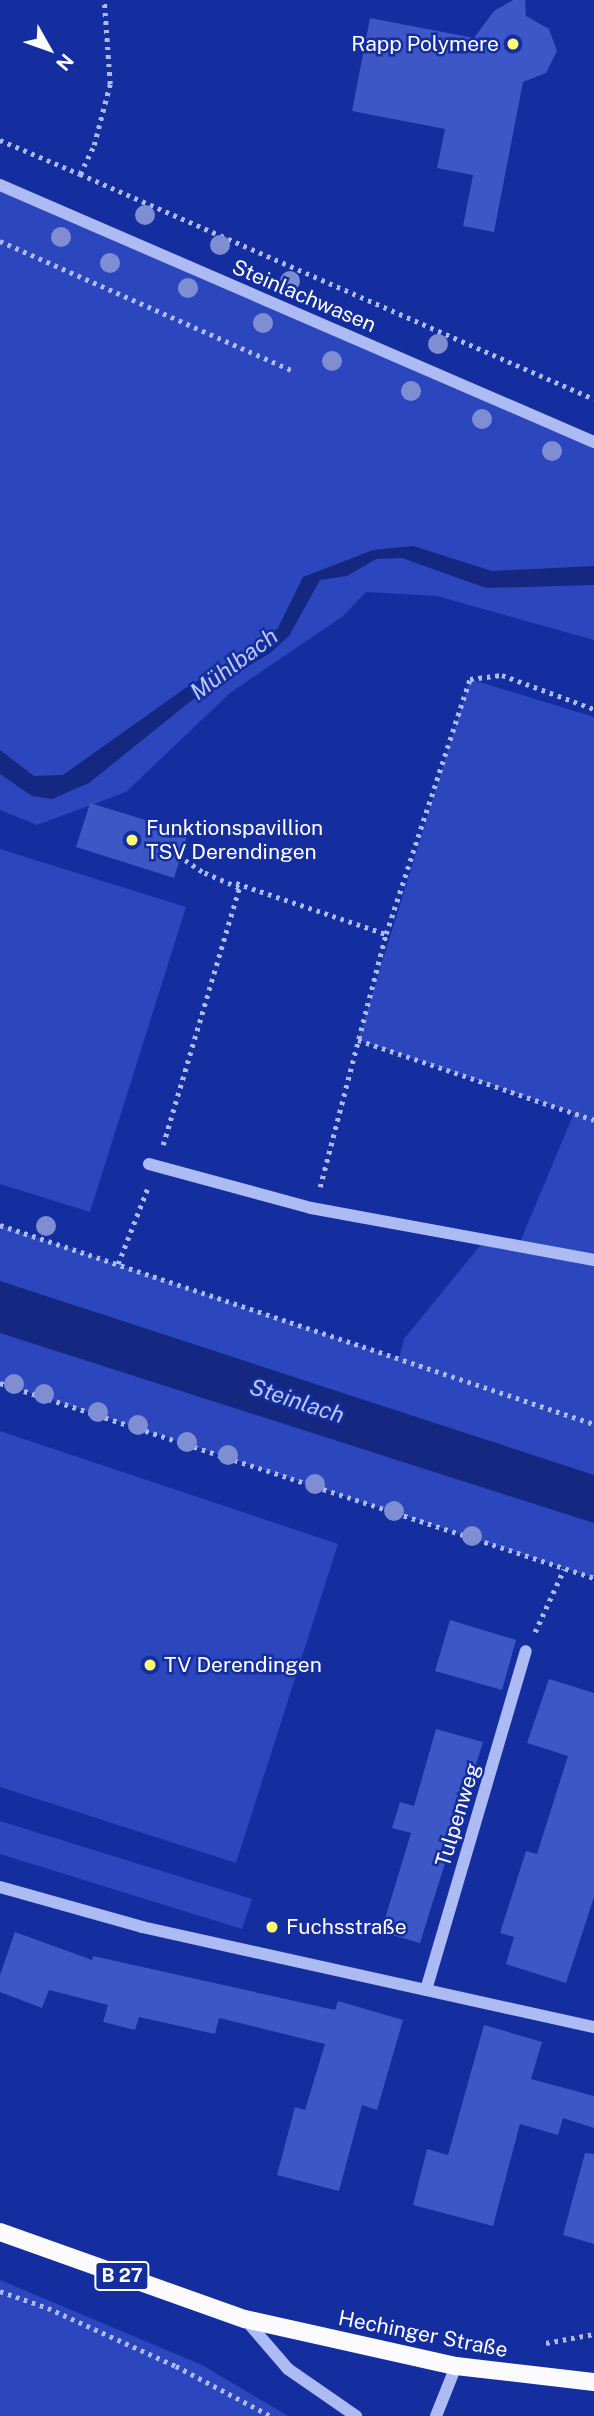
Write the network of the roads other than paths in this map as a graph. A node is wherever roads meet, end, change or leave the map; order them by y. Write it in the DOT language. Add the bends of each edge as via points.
graph roads {
  1 [pos="0,185"];
  2 [pos="594,442"];
  3 [pos="152,1165"];
  4 [pos="594,1260"];
  5 [pos="526,1651"];
  6 [pos="0,1887"];
  7 [pos="426,1990"];
  8 [pos="594,2027"];
  9 [pos="0,2232"];
  10 [pos="245,2319"];
  11 [pos="456,2366"];
  12 [pos="594,2382"];
  13 [pos="356,2416"];
  14 [pos="436,2416"];
  1 -- 2 [label="street, Steinlachwasen"];
  3 -- 4 [label="street" via="311,1208"];
  5 -- 7 [label="street, Tulpenweg"];
  6 -- 7 [label="street" via="142,1927"];
  7 -- 8 [label="street"];
  9 -- 10 [label="main road, Hechinger Straße / B 27"];
  10 -- 11 [label="main road, Hechinger Straße / B 27"];
  10 -- 13 [label="street, Hechinger Straße" via="288,2369"];
  11 -- 12 [label="main road, Hechinger Straße / B 27"];
  11 -- 14 [label="street"];
}
